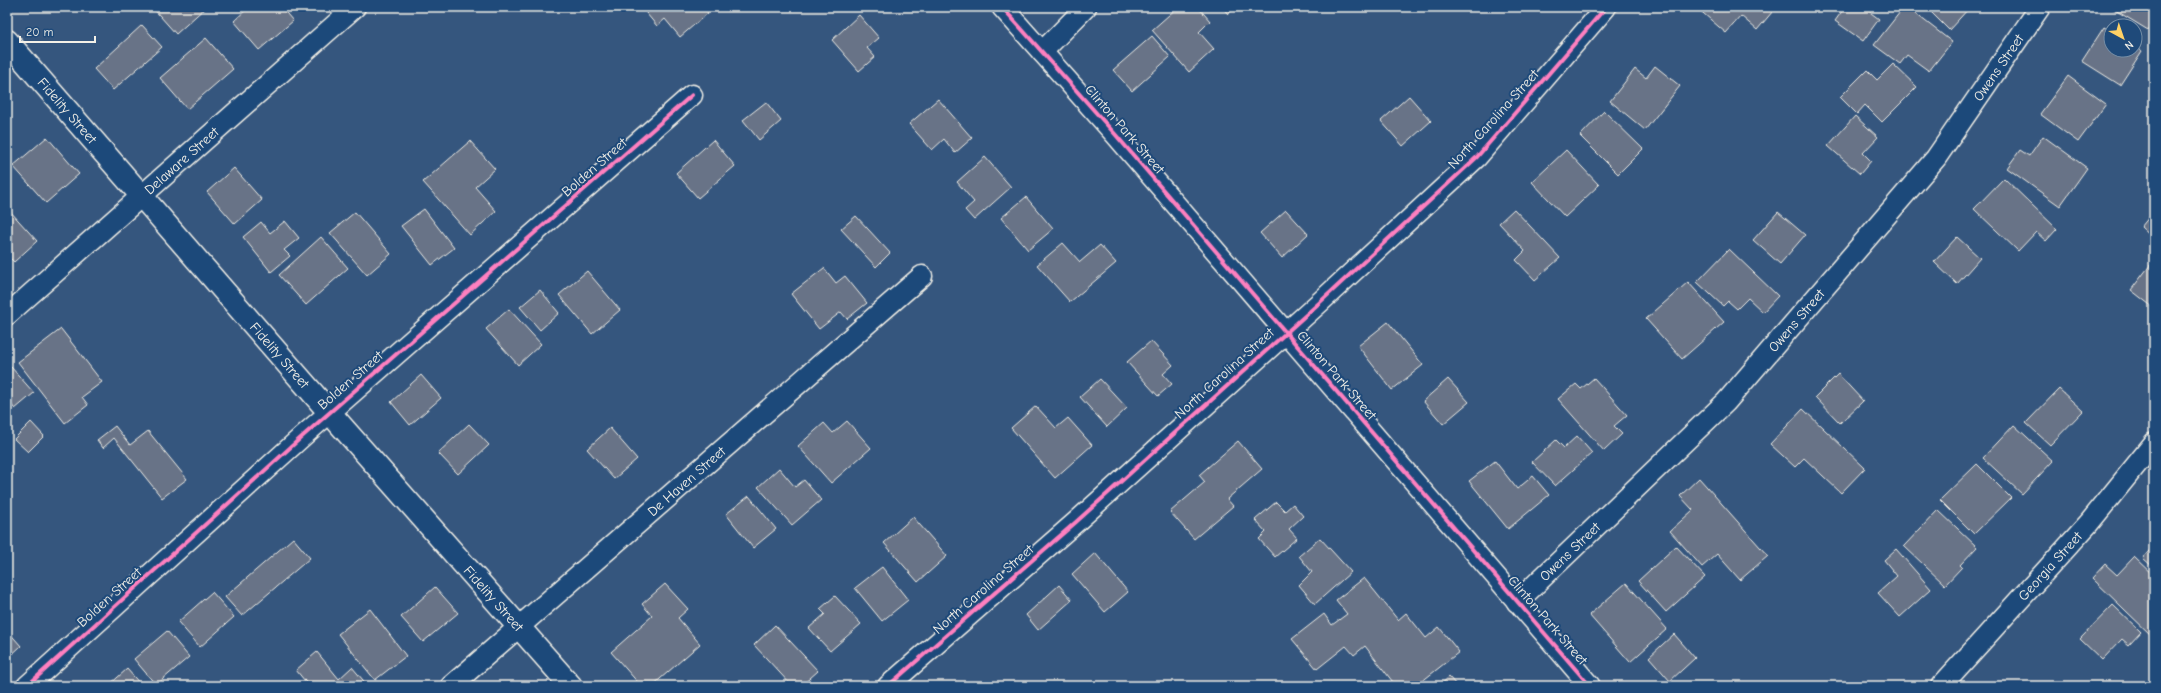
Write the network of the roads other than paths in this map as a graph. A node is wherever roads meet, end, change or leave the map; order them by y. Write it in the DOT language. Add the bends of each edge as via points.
graph roads {
  1 [pos="355,7"];
  2 [pos="1002,7"];
  3 [pos="1086,7"];
  4 [pos="1606,7"];
  5 [pos="2040,7"];
  6 [pos="7,41"];
  7 [pos="1042,52"];
  8 [pos="692,95"];
  9 [pos="141,197"];
  10 [pos="922,276"];
  11 [pos="7,315"];
  12 [pos="1285,332"];
  13 [pos="330,413"];
  14 [pos="2154,443"];
  15 [pos="1517,602"];
  16 [pos="518,627"];
  17 [pos="26,686"];
  18 [pos="451,686"];
  19 [pos="571,686"];
  20 [pos="888,686"];
  21 [pos="1590,686"];
  22 [pos="1941,686"];
  1 -- 9 [label="street, Delaware Street"];
  2 -- 7 [label="street, Clinton Park Street"];
  3 -- 7 [label="street"];
  4 -- 12 [label="street, North Carolina Street" via="1477,157"];
  5 -- 15 [label="street, Owens Street" via="1936,158 1726,402"];
  6 -- 9 [label="main road, Fidelity Street"];
  7 -- 12 [label="street, Clinton Park Street"];
  8 -- 13 [label="street, Bolden Street"];
  9 -- 11 [label="street, Delaware Street"];
  9 -- 13 [label="main road, Fidelity Street"];
  10 -- 16 [label="street, De Haven Street"];
  12 -- 15 [label="street, Clinton Park Street"];
  12 -- 20 [label="street, North Carolina Street" via="1076,522"];
  13 -- 16 [label="main road, Fidelity Street"];
  13 -- 17 [label="street, Bolden Street"];
  14 -- 22 [label="street, Georgia Street" via="2089,523"];
  15 -- 21 [label="street, Clinton Park Street"];
  16 -- 18 [label="street, De Haven Street"];
  16 -- 19 [label="main road, Fidelity Street"];
}
